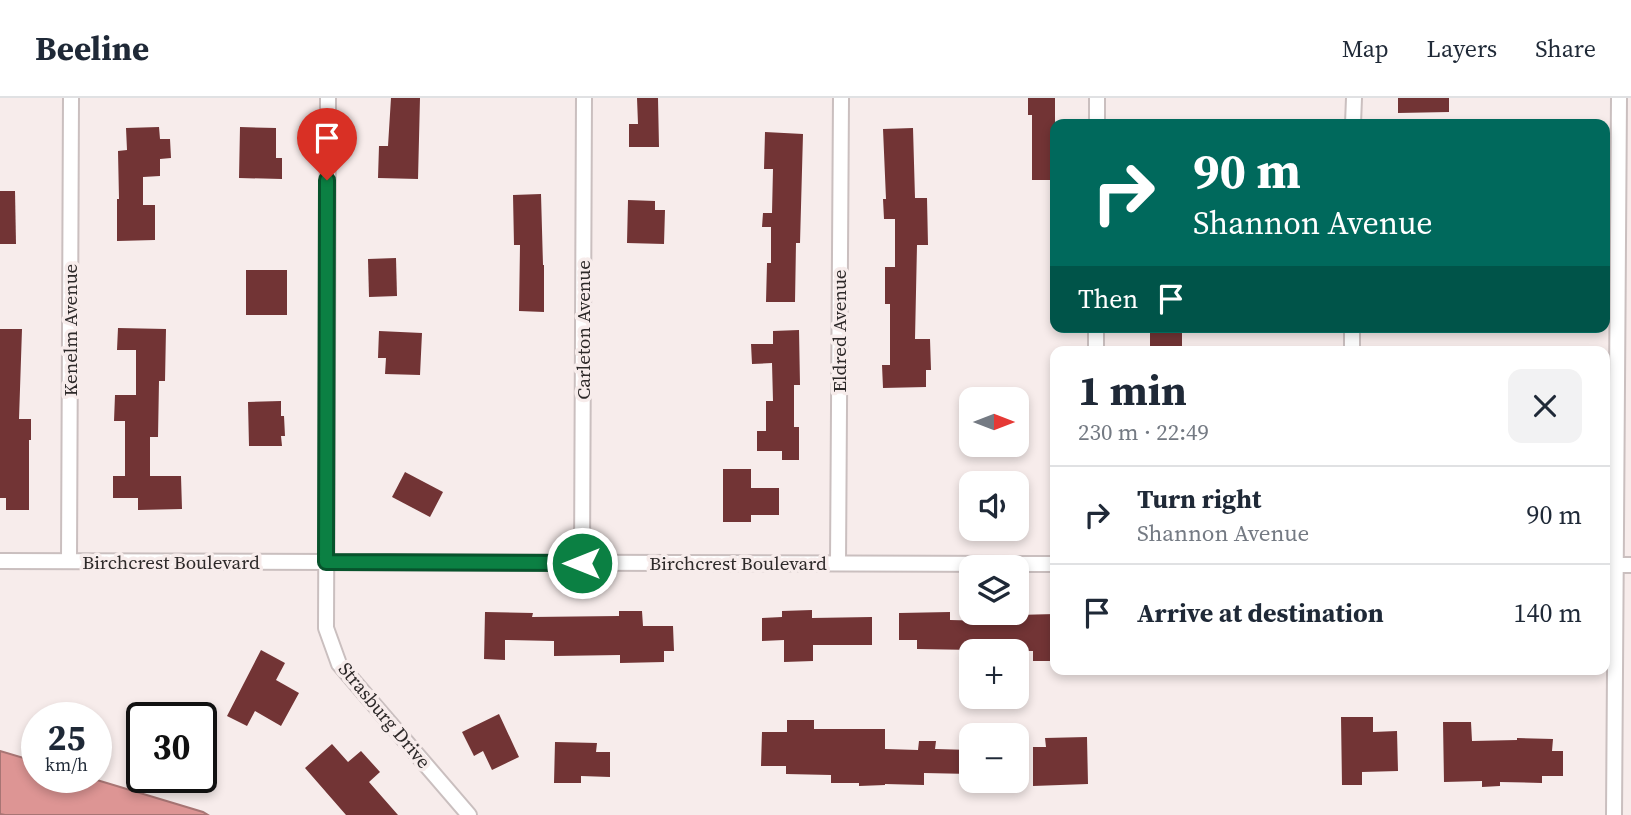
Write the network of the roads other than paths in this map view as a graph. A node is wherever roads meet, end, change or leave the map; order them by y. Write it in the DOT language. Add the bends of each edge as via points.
graph roads {
  1 [pos="71,98"];
  2 [pos="328,98"];
  3 [pos="584,98"];
  4 [pos="841,98"];
  5 [pos="1097,98"];
  6 [pos="1353,98"];
  7 [pos="1619,98"];
  8 [pos="1097,119"];
  9 [pos="1353,119"];
  10 [pos="0,561"];
  11 [pos="69,561"];
  12 [pos="326,562"];
  13 [pos="582,563"];
  14 [pos="838,563"];
  15 [pos="1050,564"];
  16 [pos="1617,565"];
  17 [pos="469,815"];
  18 [pos="1615,815"];
  1 -- 11 [label="street, Kenelm Avenue"];
  2 -- 12 [label="street, Strasburg Drive"];
  3 -- 13 [label="street, Carleton Avenue"];
  4 -- 14 [label="street, Eldred Avenue"];
  5 -- 8 [label="street"];
  6 -- 9 [label="street"];
  7 -- 16 [label="street"];
  10 -- 11 [label="street, Birchcrest Boulevard"];
  11 -- 12 [label="street, Birchcrest Boulevard"];
  12 -- 13 [label="street, Birchcrest Boulevard"];
  12 -- 17 [label="street, Strasburg Drive" via="326,628 339,664"];
  13 -- 14 [label="street, Birchcrest Boulevard"];
  14 -- 15 [label="street, Birchcrest Boulevard"];
  16 -- 18 [label="street"];
}
